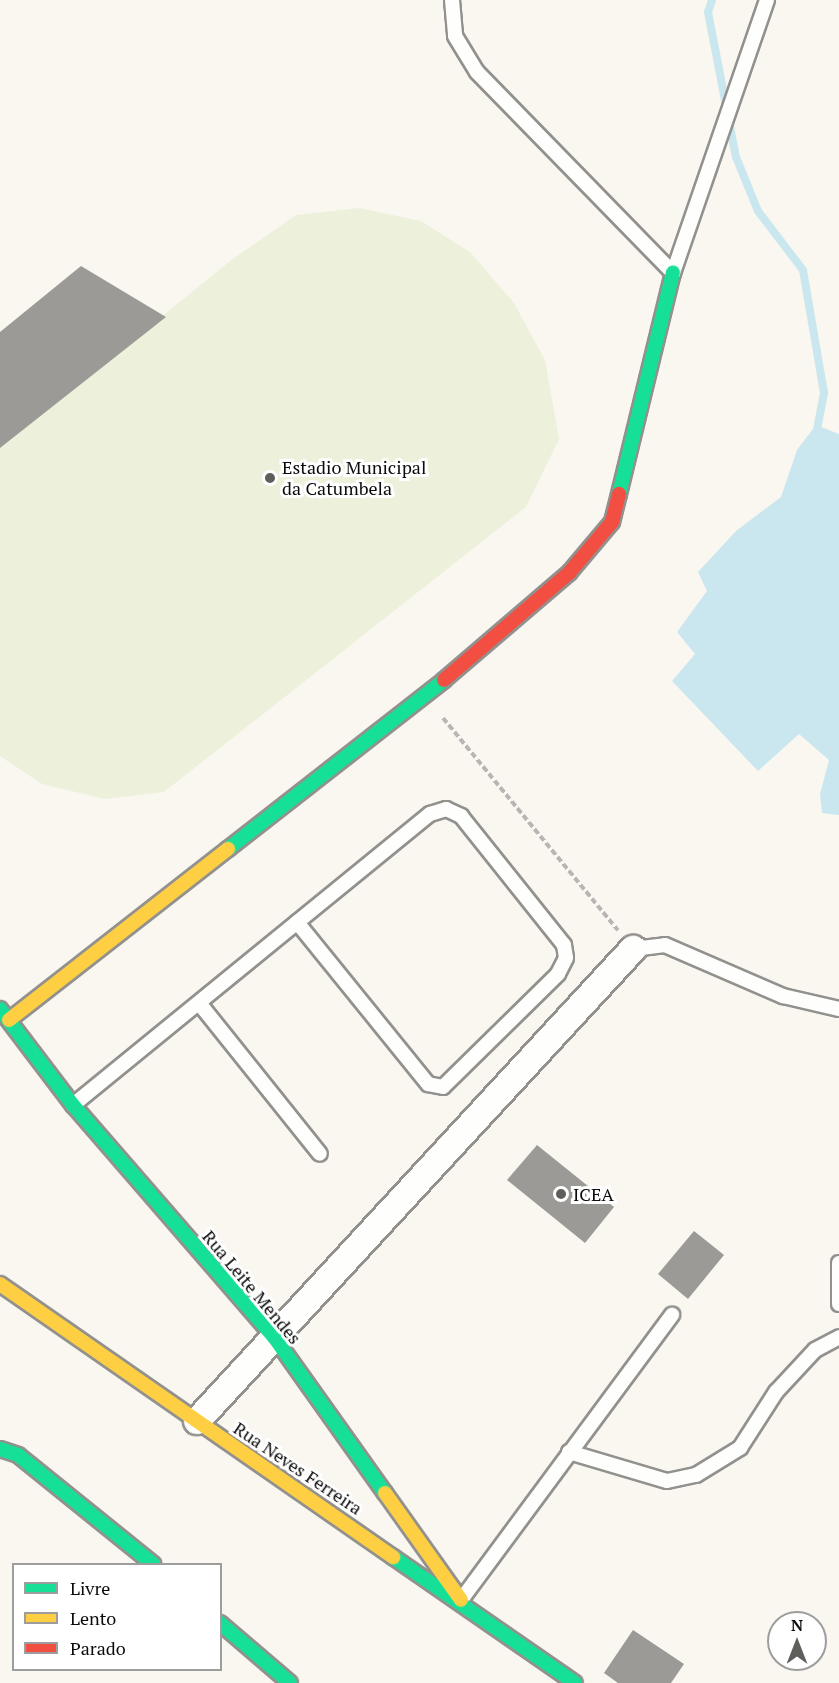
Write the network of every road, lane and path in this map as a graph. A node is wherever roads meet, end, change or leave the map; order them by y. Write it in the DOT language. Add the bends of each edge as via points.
graph roads {
  1 [pos="452,0"];
  2 [pos="767,0"];
  3 [pos="673,273"];
  4 [pos="425,696"];
  5 [pos="297,922"];
  6 [pos="633,949"];
  7 [pos="199,1003"];
  8 [pos="839,1009"];
  9 [pos="4,1014"];
  10 [pos="73,1105"];
  11 [pos="320,1154"];
  12 [pos="839,1263"];
  13 [pos="0,1284"];
  14 [pos="839,1304"];
  15 [pos="672,1315"];
  16 [pos="274,1337"];
  17 [pos="839,1337"];
  18 [pos="197,1421"];
  19 [pos="0,1449"];
  20 [pos="569,1452"];
  21 [pos="152,1563"];
  22 [pos="461,1600"];
  23 [pos="222,1625"];
  24 [pos="290,1683"];
  25 [pos="575,1683"];
  1 -- 3 [label="lane" via="455,36 477,72"];
  2 -- 3 [label="lane"];
  3 -- 4 [label="street" via="612,522 570,573"];
  4 -- 6 [label="path"];
  4 -- 9 [label="street"];
  5 -- 5 [label="lane" via="430,814 446,809 461,816 564,945 566,958 558,974 443,1087 428,1084"];
  5 -- 7 [label="lane"];
  6 -- 8 [label="lane" via="665,945 783,996"];
  6 -- 16 [label="street"];
  7 -- 10 [label="lane"];
  7 -- 11 [label="lane"];
  9 -- 10 [label="street, Rua Leite Mendes"];
  10 -- 16 [label="street, Rua Leite Mendes"];
  12 -- 14 [label="lane"];
  13 -- 18 [label="street, Rua Neves Ferreira"];
  15 -- 20 [label="lane"];
  16 -- 18 [label="street"];
  16 -- 22 [label="street, Rua Leite Mendes"];
  17 -- 20 [label="lane" via="815,1350 776,1392 740,1448 696,1475 667,1480"];
  18 -- 22 [label="street, Rua Neves Ferreira"];
  19 -- 21 [label="street" via="52,1480"];
  20 -- 22 [label="lane"];
  22 -- 25 [label="street, Rua Neves Ferreira"];
  23 -- 24 [label="street"];
}
